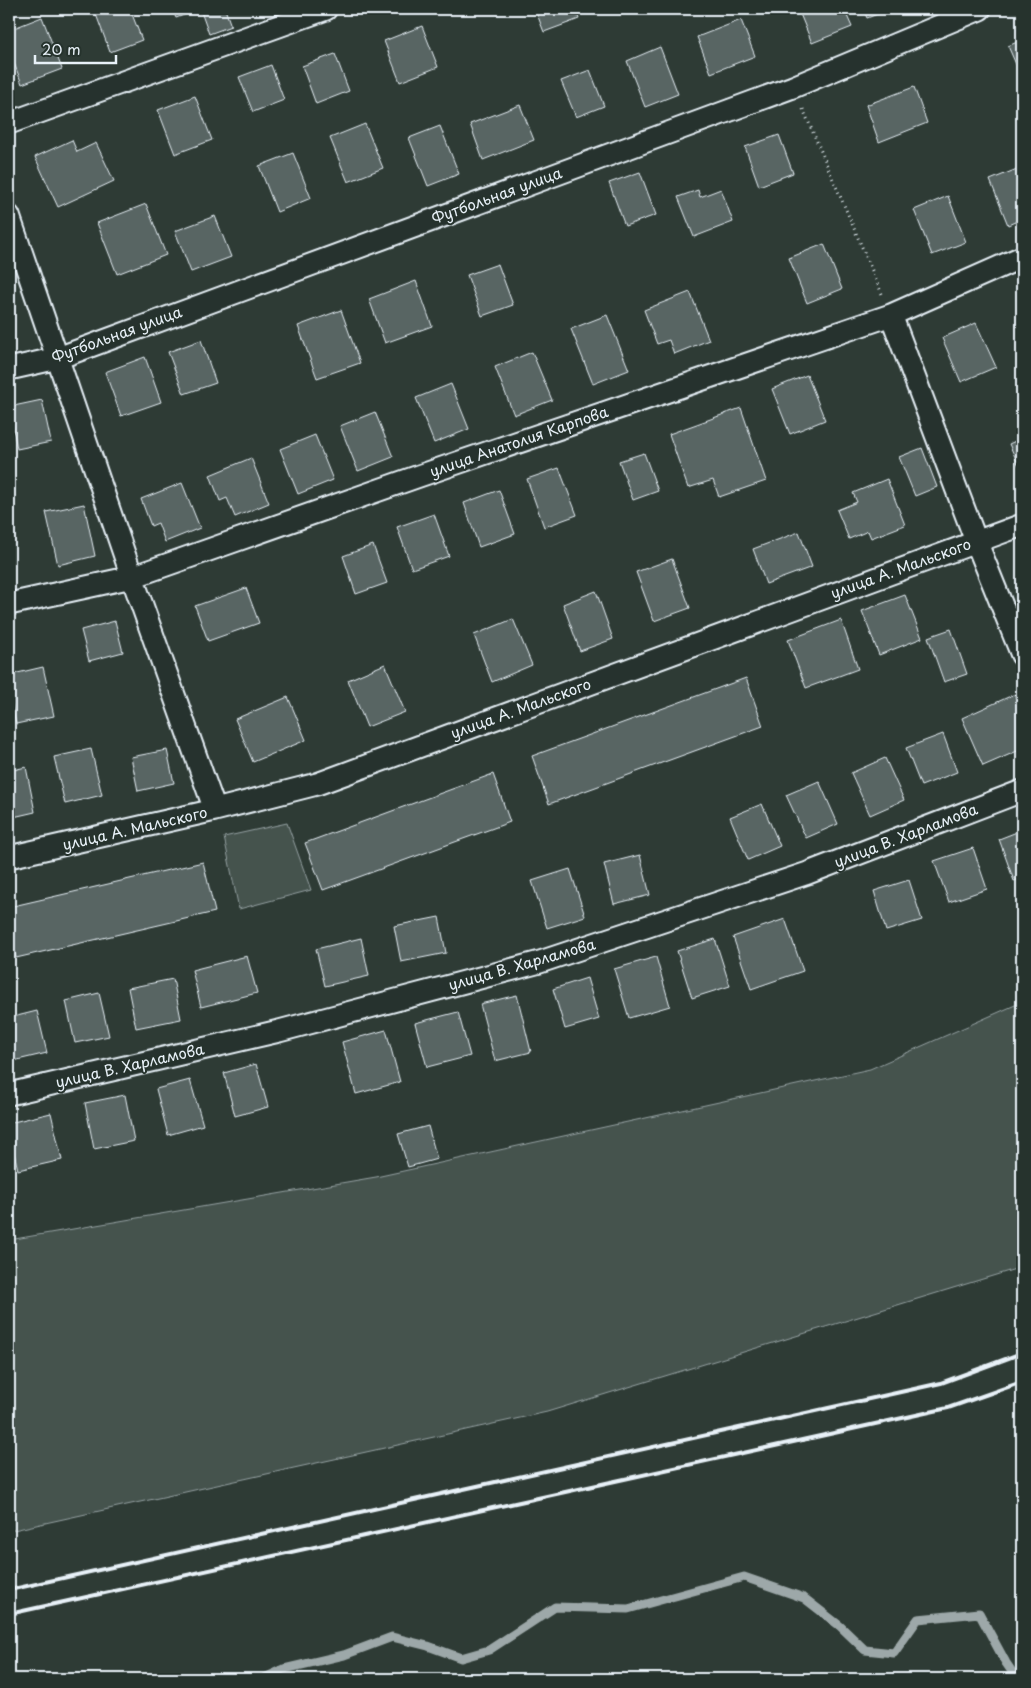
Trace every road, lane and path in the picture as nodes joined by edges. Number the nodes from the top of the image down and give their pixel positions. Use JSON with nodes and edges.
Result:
{"nodes":[{"id":1,"x":326,"y":9,"type":"edge"},
{"id":2,"x":980,"y":9,"type":"edge"},
{"id":3,"x":794,"y":87,"type":"junction"},
{"id":4,"x":9,"y":124,"type":"edge"},
{"id":5,"x":9,"y":216,"type":"edge"},
{"id":6,"x":1022,"y":258,"type":"edge"},
{"id":7,"x":891,"y":315,"type":"junction"},
{"id":8,"x":58,"y":358,"type":"junction"},
{"id":9,"x":9,"y":369,"type":"edge"},
{"id":10,"x":1022,"y":525,"type":"edge"},
{"id":11,"x":976,"y":541,"type":"junction"},
{"id":12,"x":132,"y":577,"type":"junction"},
{"id":13,"x":9,"y":604,"type":"edge"},
{"id":14,"x":1022,"y":654,"type":"edge"},
{"id":15,"x":1022,"y":791,"type":"edge"},
{"id":16,"x":215,"y":810,"type":"junction"},
{"id":17,"x":9,"y":857,"type":"edge"},
{"id":18,"x":9,"y":1094,"type":"edge"}],
"edges":[{"from":1,"to":4,"type":"street"},
{"from":2,"to":3,"type":"street","name":"Футбольная улица"},
{"from":3,"to":7,"type":"path"},
{"from":3,"to":8,"type":"street","name":"Футбольная улица"},
{"from":5,"to":8,"type":"street"},
{"from":6,"to":7,"type":"street","name":"улица Анатолия Карпова"},
{"from":7,"to":11,"type":"street"},
{"from":7,"to":12,"type":"street","name":"улица Анатолия Карпова"},
{"from":8,"to":9,"type":"street","name":"Футбольная улица"},
{"from":8,"to":12,"type":"street"},
{"from":10,"to":11,"type":"street","name":"улица А. Мальского"},
{"from":11,"to":14,"type":"street"},
{"from":11,"to":16,"type":"street","name":"улица А. Мальского"},
{"from":12,"to":13,"type":"street","name":"улица Анатолия Карпова"},
{"from":12,"to":16,"type":"street"},
{"from":15,"to":18,"type":"street","name":"улица В. Харламова"},
{"from":16,"to":17,"type":"street","name":"улица А. Мальского"}]}
